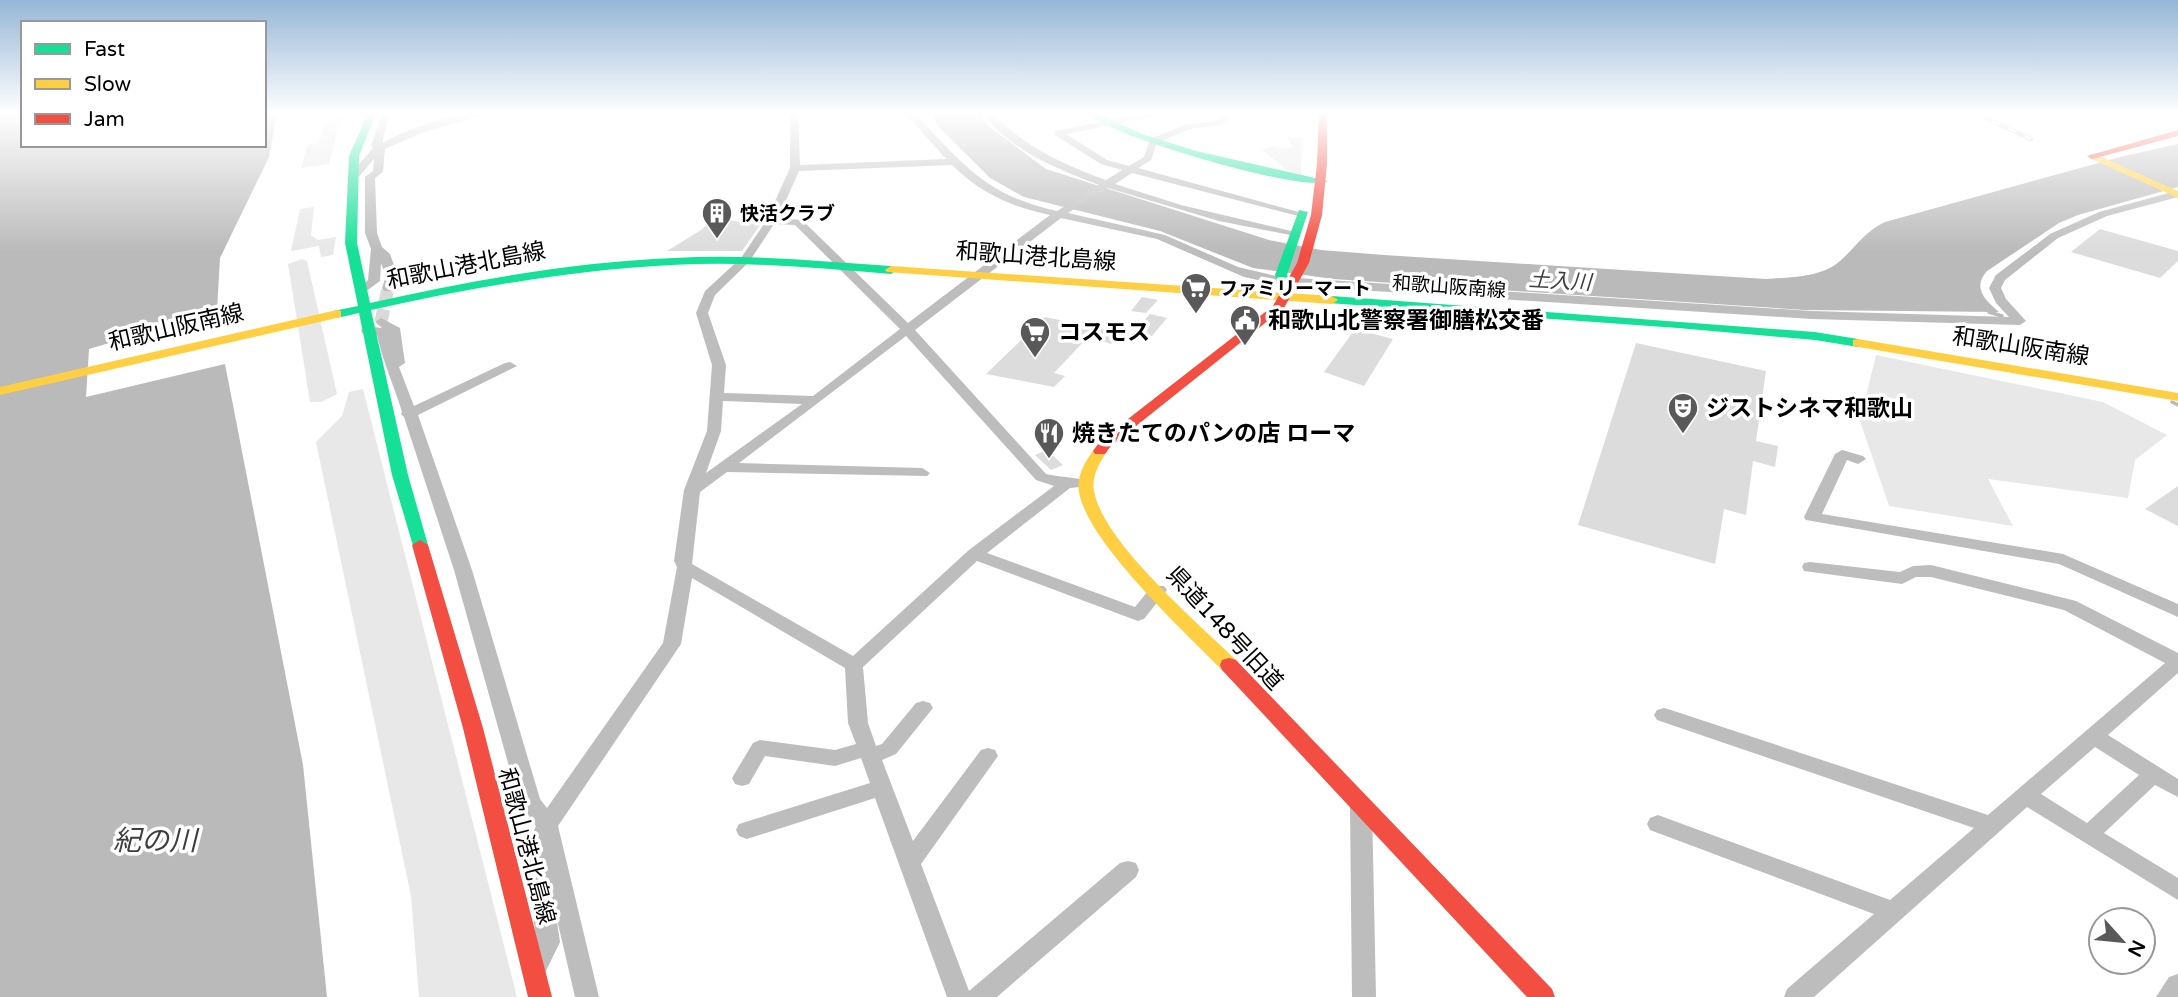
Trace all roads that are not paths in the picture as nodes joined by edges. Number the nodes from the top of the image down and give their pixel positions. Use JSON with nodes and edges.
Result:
{"nodes":[{"id":1,"x":354,"y":160,"type":"edge"},
{"id":2,"x":371,"y":160,"type":"edge"},
{"id":3,"x":379,"y":160,"type":"edge"},
{"id":4,"x":795,"y":160,"type":"edge"},
{"id":5,"x":952,"y":160,"type":"edge"},
{"id":6,"x":1050,"y":160,"type":"edge"},
{"id":7,"x":1102,"y":160,"type":"edge"},
{"id":8,"x":1145,"y":160,"type":"edge"},
{"id":9,"x":1229,"y":160,"type":"edge"},
{"id":10,"x":1315,"y":160,"type":"edge"},
{"id":11,"x":1319,"y":160,"type":"edge"},
{"id":12,"x":2101,"y":160,"type":"edge"},
{"id":13,"x":954,"y":162,"type":"junction"},
{"id":14,"x":795,"y":168,"type":"junction"},
{"id":15,"x":1129,"y":168,"type":"junction"},
{"id":16,"x":1157,"y":176,"type":"junction"},
{"id":17,"x":352,"y":178,"type":"junction"},
{"id":18,"x":1317,"y":181,"type":"junction"},
{"id":19,"x":1104,"y":185,"type":"junction"},
{"id":20,"x":1195,"y":187,"type":"junction"},
{"id":21,"x":2176,"y":194,"type":"edge"},
{"id":22,"x":1142,"y":196,"type":"junction"},
{"id":23,"x":1235,"y":198,"type":"junction"},
{"id":24,"x":1180,"y":207,"type":"junction"},
{"id":25,"x":1061,"y":212,"type":"junction"},
{"id":26,"x":1302,"y":216,"type":"junction"},
{"id":27,"x":1220,"y":218,"type":"junction"},
{"id":28,"x":771,"y":221,"type":"junction"},
{"id":29,"x":1299,"y":240,"type":"junction"},
{"id":30,"x":377,"y":249,"type":"junction"},
{"id":31,"x":745,"y":260,"type":"junction"},
{"id":32,"x":842,"y":264,"type":"junction"},
{"id":33,"x":980,"y":274,"type":"junction"},
{"id":34,"x":1289,"y":283,"type":"junction"},
{"id":35,"x":388,"y":288,"type":"tunnel mouth"},
{"id":36,"x":361,"y":291,"type":"junction"},
{"id":37,"x":363,"y":308,"type":"junction"},
{"id":38,"x":374,"y":326,"type":"junction"},
{"id":39,"x":908,"y":330,"type":"junction"},
{"id":40,"x":1815,"y":337,"type":"junction"},
{"id":41,"x":510,"y":366,"type":"dead end"},
{"id":42,"x":2178,"y":390,"type":"edge"},
{"id":43,"x":0,"y":391,"type":"edge"},
{"id":44,"x":717,"y":397,"type":"junction"},
{"id":45,"x":2178,"y":397,"type":"edge"},
{"id":46,"x":816,"y":400,"type":"junction"},
{"id":47,"x":408,"y":414,"type":"junction"},
{"id":48,"x":1858,"y":459,"type":"dead end"},
{"id":49,"x":724,"y":467,"type":"junction"},
{"id":50,"x":922,"y":473,"type":"dead end"},
{"id":51,"x":1075,"y":483,"type":"junction"},
{"id":52,"x":692,"y":490,"type":"junction"},
{"id":53,"x":975,"y":554,"type":"junction"},
{"id":54,"x":685,"y":567,"type":"junction"},
{"id":55,"x":1810,"y":567,"type":"dead end"},
{"id":56,"x":1158,"y":590,"type":"junction"},
{"id":57,"x":2178,"y":611,"type":"edge"},
{"id":58,"x":2178,"y":662,"type":"edge"},
{"id":59,"x":854,"y":665,"type":"junction"},
{"id":60,"x":923,"y":708,"type":"dead end"},
{"id":61,"x":1664,"y":715,"type":"dead end"},
{"id":62,"x":2093,"y":736,"type":"junction"},
{"id":63,"x":869,"y":752,"type":"junction"},
{"id":64,"x":988,"y":756,"type":"dead end"},
{"id":65,"x":2154,"y":774,"type":"junction"},
{"id":66,"x":743,"y":778,"type":"dead end"},
{"id":67,"x":882,"y":787,"type":"junction"},
{"id":68,"x":2178,"y":789,"type":"edge"},
{"id":69,"x":2025,"y":795,"type":"junction"},
{"id":70,"x":1361,"y":806,"type":"junction"},
{"id":71,"x":1658,"y":824,"type":"dead end"},
{"id":72,"x":547,"y":825,"type":"junction"},
{"id":73,"x":1991,"y":825,"type":"junction"},
{"id":74,"x":747,"y":830,"type":"dead end"},
{"id":75,"x":2088,"y":835,"type":"junction"},
{"id":76,"x":910,"y":862,"type":"junction"},
{"id":77,"x":1128,"y":870,"type":"dead end"},
{"id":78,"x":2178,"y":890,"type":"edge"},
{"id":79,"x":1893,"y":911,"type":"junction"},
{"id":80,"x":535,"y":969,"type":"junction"},
{"id":81,"x":2178,"y":985,"type":"edge"},
{"id":82,"x":540,"y":997,"type":"edge"},
{"id":83,"x":587,"y":997,"type":"edge"},
{"id":84,"x":959,"y":997,"type":"edge"},
{"id":85,"x":979,"y":997,"type":"edge"},
{"id":86,"x":1364,"y":997,"type":"edge"},
{"id":87,"x":1543,"y":997,"type":"edge"},
{"id":88,"x":1796,"y":997,"type":"edge"},
{"id":89,"x":2168,"y":997,"type":"edge"}],
"edges":[{"from":1,"to":17,"type":"main road"},
{"from":2,"to":17,"type":"street"},
{"from":3,"to":30,"type":"street"},
{"from":4,"to":14,"type":"street"},
{"from":5,"to":13,"type":"street"},
{"from":6,"to":19,"type":"street"},
{"from":7,"to":15,"type":"street"},
{"from":8,"to":15,"type":"street"},
{"from":9,"to":18,"type":"main road"},
{"from":10,"to":18,"type":"main road"},
{"from":11,"to":18,"type":"main road"},
{"from":12,"to":21,"type":"main road"},
{"from":13,"to":14,"type":"street"},
{"from":13,"to":25,"type":"street"},
{"from":14,"to":28,"type":"street"},
{"from":15,"to":16,"type":"street"},
{"from":15,"to":19,"type":"street"},
{"from":16,"to":20,"type":"street"},
{"from":16,"to":22,"type":"street"},
{"from":17,"to":36,"type":"main road"},
{"from":18,"to":26,"type":"main road"},
{"from":18,"to":29,"type":"main road"},
{"from":19,"to":22,"type":"street"},
{"from":19,"to":25,"type":"street"},
{"from":20,"to":23,"type":"street"},
{"from":20,"to":24,"type":"street"},
{"from":21,"to":34,"type":"street"},
{"from":22,"to":24,"type":"street"},
{"from":23,"to":26,"type":"street"},
{"from":23,"to":27,"type":"street"},
{"from":24,"to":27,"type":"street"},
{"from":25,"to":33,"type":"street"},
{"from":25,"to":34,"type":"street"},
{"from":26,"to":29,"type":"main road"},
{"from":27,"to":29,"type":"street"},
{"from":28,"to":31,"type":"street"},
{"from":28,"to":32,"type":"street"},
{"from":29,"to":34,"type":"main road"},
{"from":30,"to":35,"type":"street"},
{"from":30,"to":36,"type":"street"},
{"from":31,"to":32,"type":"main road","name":"和歌山港北島線"},
{"from":31,"to":37,"type":"main road","name":"和歌山港北島線"},
{"from":31,"to":44,"type":"street"},
{"from":32,"to":33,"type":"main road","name":"和歌山港北島線"},
{"from":32,"to":39,"type":"street"},
{"from":33,"to":34,"type":"main road","name":"和歌山港北島線"},
{"from":33,"to":39,"type":"street"},
{"from":34,"to":40,"type":"main road","name":"和歌山阪南線"},
{"from":34,"to":51,"type":"main road"},
{"from":36,"to":37,"type":"main road"},
{"from":37,"to":38,"type":"main road","name":"和歌山港北島線"},
{"from":37,"to":43,"type":"main road","name":"和歌山阪南線"},
{"from":38,"to":47,"type":"street"},
{"from":38,"to":80,"type":"main road","name":"和歌山港北島線"},
{"from":39,"to":46,"type":"street"},
{"from":39,"to":51,"type":"street"},
{"from":40,"to":42,"type":"main road","name":"和歌山阪南線"},
{"from":40,"to":45,"type":"main road","name":"和歌山阪南線"},
{"from":41,"to":47,"type":"street"},
{"from":44,"to":46,"type":"street"},
{"from":44,"to":52,"type":"street"},
{"from":46,"to":49,"type":"street"},
{"from":47,"to":72,"type":"street"},
{"from":48,"to":57,"type":"street"},
{"from":49,"to":50,"type":"street"},
{"from":49,"to":52,"type":"street"},
{"from":51,"to":53,"type":"street"},
{"from":51,"to":56,"type":"main road","name":"県道148号旧道"},
{"from":52,"to":54,"type":"street"},
{"from":53,"to":56,"type":"street"},
{"from":53,"to":59,"type":"street"},
{"from":54,"to":59,"type":"street"},
{"from":54,"to":72,"type":"street"},
{"from":55,"to":58,"type":"street"},
{"from":56,"to":70,"type":"main road","name":"県道148号旧道"},
{"from":58,"to":62,"type":"street"},
{"from":59,"to":63,"type":"street"},
{"from":60,"to":63,"type":"street"},
{"from":61,"to":73,"type":"street"},
{"from":62,"to":65,"type":"street"},
{"from":62,"to":69,"type":"street"},
{"from":63,"to":66,"type":"street"},
{"from":63,"to":67,"type":"street"},
{"from":64,"to":76,"type":"street"},
{"from":65,"to":68,"type":"street"},
{"from":65,"to":75,"type":"street"},
{"from":67,"to":74,"type":"street"},
{"from":67,"to":76,"type":"street"},
{"from":69,"to":73,"type":"street"},
{"from":69,"to":75,"type":"street"},
{"from":70,"to":86,"type":"street"},
{"from":70,"to":87,"type":"main road","name":"県道148号旧道"},
{"from":71,"to":79,"type":"street"},
{"from":72,"to":80,"type":"street"},
{"from":72,"to":83,"type":"street"},
{"from":73,"to":79,"type":"street"},
{"from":75,"to":78,"type":"street"},
{"from":76,"to":84,"type":"street"},
{"from":77,"to":85,"type":"street"},
{"from":79,"to":88,"type":"street"},
{"from":80,"to":82,"type":"main road","name":"和歌山港北島線"},
{"from":81,"to":89,"type":"street"}]}
